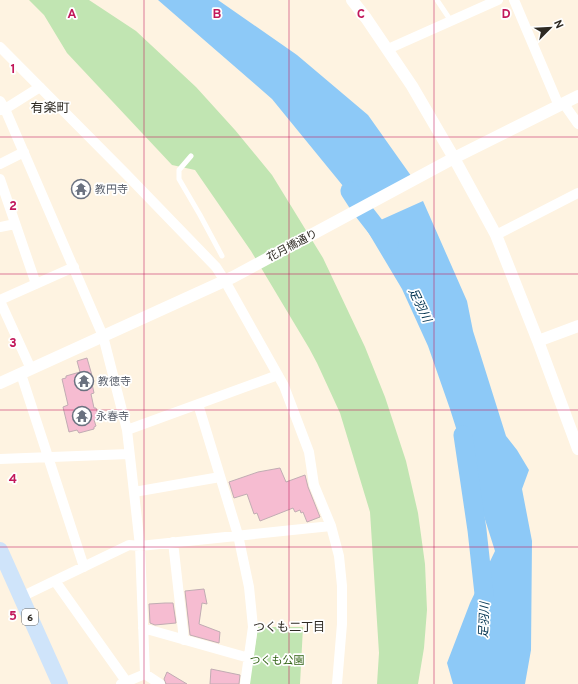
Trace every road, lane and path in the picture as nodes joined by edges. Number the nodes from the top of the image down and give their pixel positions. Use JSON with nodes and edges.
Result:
{"nodes":[{"id":1,"x":352,"y":0,"type":"edge"},
{"id":2,"x":437,"y":0,"type":"edge"},
{"id":3,"x":498,"y":0,"type":"edge"},
{"id":4,"x":514,"y":0,"type":"edge"},
{"id":5,"x":451,"y":21,"type":"junction"},
{"id":6,"x":0,"y":47,"type":"edge"},
{"id":7,"x":388,"y":48,"type":"junction"},
{"id":8,"x":40,"y":87,"type":"junction"},
{"id":9,"x":578,"y":96,"type":"edge"},
{"id":10,"x":561,"y":105,"type":"junction"},
{"id":11,"x":2,"y":106,"type":"edge"},
{"id":12,"x":578,"y":124,"type":"edge"},
{"id":13,"x":24,"y":152,"type":"junction"},
{"id":14,"x":191,"y":156,"type":"dead end"},
{"id":15,"x":450,"y":161,"type":"junction"},
{"id":16,"x":0,"y":164,"type":"edge"},
{"id":17,"x":0,"y":179,"type":"edge"},
{"id":18,"x":578,"y":193,"type":"edge"},
{"id":19,"x":15,"y":224,"type":"junction"},
{"id":20,"x":0,"y":227,"type":"edge"},
{"id":21,"x":496,"y":235,"type":"junction"},
{"id":22,"x":222,"y":256,"type":"dead end"},
{"id":23,"x":74,"y":268,"type":"junction"},
{"id":24,"x":229,"y":279,"type":"junction"},
{"id":25,"x":36,"y":284,"type":"junction"},
{"id":26,"x":0,"y":301,"type":"edge"},
{"id":27,"x":578,"y":326,"type":"edge"},
{"id":28,"x":103,"y":336,"type":"junction"},
{"id":29,"x":538,"y":342,"type":"junction"},
{"id":30,"x":26,"y":372,"type":"junction"},
{"id":31,"x":278,"y":375,"type":"junction"},
{"id":32,"x":0,"y":383,"type":"edge"},
{"id":33,"x":198,"y":404,"type":"junction"},
{"id":34,"x":574,"y":426,"type":"edge"},
{"id":35,"x":127,"y":430,"type":"junction"},
{"id":36,"x":578,"y":449,"type":"edge"},
{"id":37,"x":129,"y":454,"type":"junction"},
{"id":38,"x":48,"y":457,"type":"junction"},
{"id":39,"x":0,"y":459,"type":"edge"},
{"id":40,"x":220,"y":477,"type":"junction"},
{"id":41,"x":134,"y":492,"type":"junction"},
{"id":42,"x":331,"y":526,"type":"junction"},
{"id":43,"x":238,"y":535,"type":"junction"},
{"id":44,"x":173,"y":542,"type":"junction"},
{"id":45,"x":140,"y":546,"type":"junction"},
{"id":46,"x":0,"y":550,"type":"edge"},
{"id":47,"x":84,"y":567,"type":"junction"},
{"id":48,"x":55,"y":581,"type":"junction"},
{"id":49,"x":21,"y":597,"type":"junction"},
{"id":50,"x":143,"y":628,"type":"junction"},
{"id":51,"x":184,"y":640,"type":"junction"},
{"id":52,"x":249,"y":658,"type":"junction"},
{"id":53,"x":146,"y":674,"type":"junction"},
{"id":54,"x":124,"y":683,"type":"edge"},
{"id":55,"x":60,"y":684,"type":"edge"},
{"id":56,"x":159,"y":684,"type":"edge"},
{"id":57,"x":245,"y":684,"type":"edge"},
{"id":58,"x":338,"y":684,"type":"edge"}],
"edges":[{"from":1,"to":7,"type":"street"},
{"from":2,"to":5,"type":"lane"},
{"from":3,"to":5,"type":"street"},
{"from":4,"to":10,"type":"street"},
{"from":5,"to":7,"type":"street"},
{"from":6,"to":8,"type":"street"},
{"from":7,"to":15,"type":"street"},
{"from":8,"to":11,"type":"street"},
{"from":8,"to":24,"type":"street"},
{"from":9,"to":10,"type":"street","name":"花月橋通り"},
{"from":10,"to":12,"type":"street"},
{"from":10,"to":15,"type":"street","name":"花月橋通り"},
{"from":11,"to":13,"type":"street"},
{"from":13,"to":16,"type":"street"},
{"from":13,"to":23,"type":"street"},
{"from":14,"to":22,"type":"lane"},
{"from":15,"to":21,"type":"street"},
{"from":15,"to":24,"type":"street","name":"花月橋通り"},
{"from":17,"to":19,"type":"street"},
{"from":18,"to":21,"type":"street"},
{"from":19,"to":20,"type":"street"},
{"from":19,"to":25,"type":"street"},
{"from":21,"to":29,"type":"street"},
{"from":23,"to":25,"type":"street"},
{"from":23,"to":28,"type":"street"},
{"from":24,"to":28,"type":"street","name":"花月橋通り"},
{"from":24,"to":31,"type":"street"},
{"from":25,"to":26,"type":"street"},
{"from":26,"to":30,"type":"street"},
{"from":27,"to":29,"type":"street"},
{"from":28,"to":30,"type":"street","name":"花月橋通り"},
{"from":28,"to":35,"type":"street"},
{"from":29,"to":34,"type":"street"},
{"from":30,"to":32,"type":"street","name":"花月橋通り"},
{"from":30,"to":38,"type":"street"},
{"from":31,"to":33,"type":"street"},
{"from":31,"to":42,"type":"street"},
{"from":33,"to":35,"type":"street"},
{"from":33,"to":40,"type":"street"},
{"from":34,"to":36,"type":"street"},
{"from":35,"to":37,"type":"street"},
{"from":37,"to":38,"type":"street"},
{"from":37,"to":41,"type":"street"},
{"from":38,"to":39,"type":"street"},
{"from":38,"to":47,"type":"street"},
{"from":40,"to":41,"type":"street"},
{"from":40,"to":43,"type":"street"},
{"from":41,"to":45,"type":"street"},
{"from":42,"to":43,"type":"street"},
{"from":42,"to":58,"type":"street"},
{"from":43,"to":44,"type":"street"},
{"from":43,"to":52,"type":"street"},
{"from":44,"to":45,"type":"street"},
{"from":44,"to":51,"type":"street"},
{"from":45,"to":47,"type":"street"},
{"from":45,"to":50,"type":"street"},
{"from":46,"to":49,"type":"main road","number":"6"},
{"from":47,"to":48,"type":"street"},
{"from":48,"to":49,"type":"street"},
{"from":48,"to":54,"type":"street"},
{"from":49,"to":55,"type":"main road","number":"6"},
{"from":50,"to":51,"type":"street"},
{"from":50,"to":53,"type":"street"},
{"from":51,"to":52,"type":"street"},
{"from":52,"to":57,"type":"street"},
{"from":53,"to":54,"type":"street"},
{"from":53,"to":56,"type":"street"}]}
